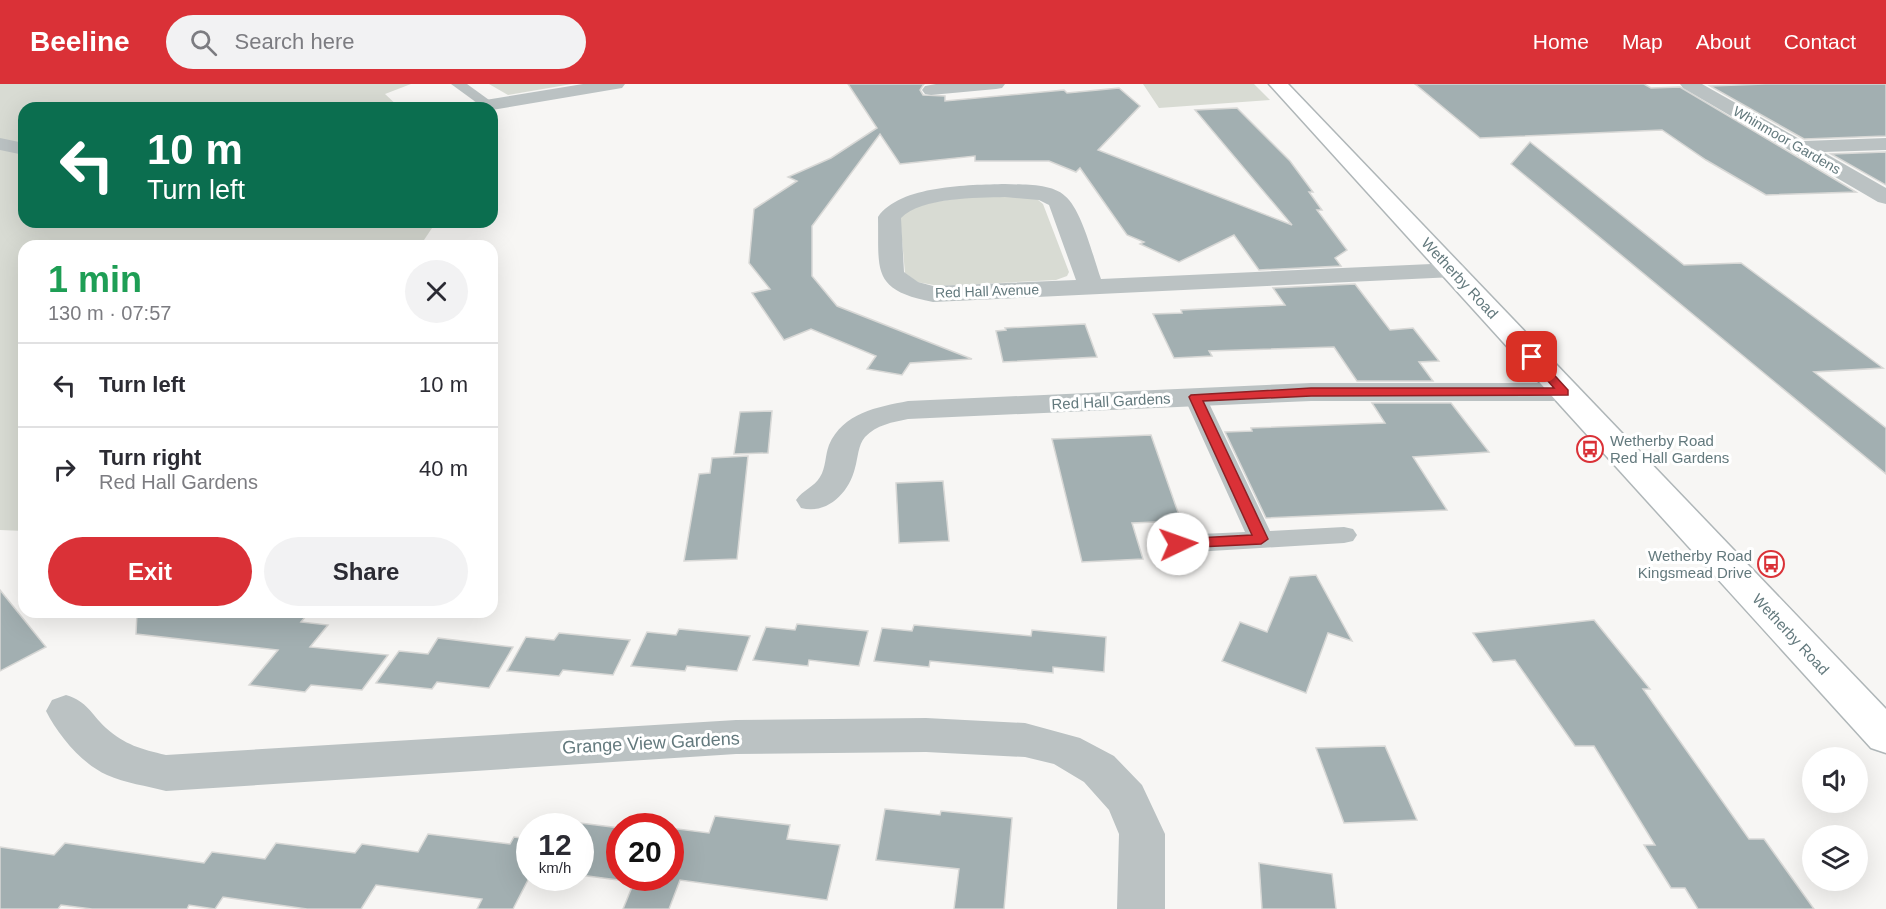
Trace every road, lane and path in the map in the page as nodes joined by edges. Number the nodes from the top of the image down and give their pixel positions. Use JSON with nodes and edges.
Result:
{"nodes":[{"id":1,"x":458,"y":84,"type":"edge"},
{"id":2,"x":616,"y":84,"type":"edge"},
{"id":3,"x":996,"y":84,"type":"edge"},
{"id":4,"x":1278,"y":84,"type":"edge"},
{"id":5,"x":1689,"y":84,"type":"edge"},
{"id":6,"x":962,"y":85,"type":"edge"},
{"id":7,"x":931,"y":90,"type":"dead end"},
{"id":8,"x":476,"y":102,"type":"edge"},
{"id":9,"x":498,"y":104,"type":"edge"},
{"id":10,"x":0,"y":144,"type":"edge"},
{"id":11,"x":1886,"y":144,"type":"edge"},
{"id":12,"x":1799,"y":147,"type":"junction"},
{"id":13,"x":18,"y":148,"type":"edge"},
{"id":14,"x":1886,"y":197,"type":"edge"},
{"id":15,"x":1454,"y":270,"type":"junction"},
{"id":16,"x":1091,"y":286,"type":"junction"},
{"id":17,"x":1564,"y":392,"type":"junction"},
{"id":18,"x":1195,"y":397,"type":"junction"},
{"id":19,"x":813,"y":500,"type":"dead end"},
{"id":20,"x":1344,"y":535,"type":"dead end"},
{"id":21,"x":1261,"y":539,"type":"junction"},
{"id":22,"x":1178,"y":544,"type":"dead end"},
{"id":23,"x":66,"y":711,"type":"dead end"},
{"id":24,"x":1886,"y":736,"type":"edge"},
{"id":25,"x":1141,"y":909,"type":"edge"}],
"edges":[{"from":1,"to":8,"type":"lane"},
{"from":2,"to":9,"type":"street"},
{"from":3,"to":6,"type":"street"},
{"from":4,"to":15,"type":"main road","name":"Wetherby Road"},
{"from":5,"to":12,"type":"street","name":"Whinmoor Gardens"},
{"from":6,"to":7,"type":"street"},
{"from":10,"to":13,"type":"street"},
{"from":11,"to":12,"type":"street"},
{"from":12,"to":14,"type":"street","name":"Whinmoor Gardens"},
{"from":15,"to":16,"type":"street","name":"Red Hall Avenue"},
{"from":15,"to":17,"type":"main road","name":"Wetherby Road"},
{"from":16,"to":16,"type":"street","name":"Red Hall Avenue"},
{"from":17,"to":18,"type":"street","name":"Red Hall Gardens"},
{"from":17,"to":24,"type":"main road","name":"Wetherby Road"},
{"from":18,"to":19,"type":"street","name":"Red Hall Gardens"},
{"from":18,"to":21,"type":"lane"},
{"from":20,"to":21,"type":"lane"},
{"from":21,"to":22,"type":"lane"},
{"from":23,"to":25,"type":"street","name":"Grange View Gardens"}]}
